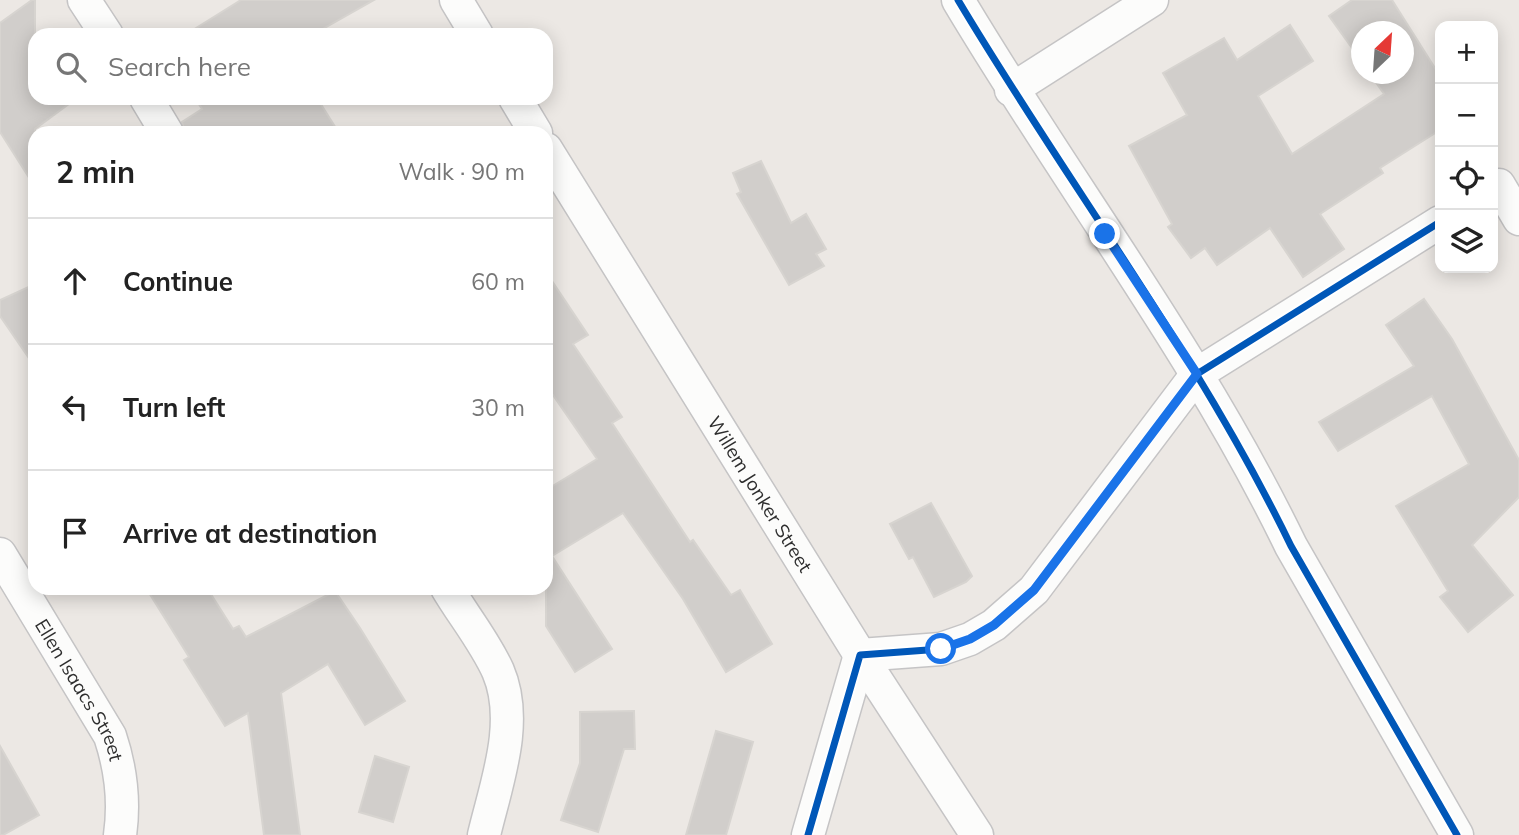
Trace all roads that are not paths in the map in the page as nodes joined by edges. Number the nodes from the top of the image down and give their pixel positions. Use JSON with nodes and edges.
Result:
{"nodes":[{"id":1,"x":84,"y":0,"type":"edge"},
{"id":2,"x":456,"y":0,"type":"edge"},
{"id":3,"x":958,"y":0,"type":"edge"},
{"id":4,"x":1152,"y":0,"type":"edge"},
{"id":5,"x":102,"y":28,"type":"edge"},
{"id":6,"x":473,"y":28,"type":"edge"},
{"id":7,"x":1011,"y":90,"type":"junction"},
{"id":8,"x":150,"y":105,"type":"edge"},
{"id":9,"x":519,"y":105,"type":"edge"},
{"id":10,"x":163,"y":126,"type":"edge"},
{"id":11,"x":531,"y":126,"type":"edge"},
{"id":12,"x":553,"y":162,"type":"edge"},
{"id":13,"x":1504,"y":182,"type":"edge"},
{"id":14,"x":1519,"y":219,"type":"edge"},
{"id":15,"x":1435,"y":225,"type":"edge"},
{"id":16,"x":1197,"y":374,"type":"junction"},
{"id":17,"x":0,"y":554,"type":"edge"},
{"id":18,"x":451,"y":595,"type":"edge"},
{"id":19,"x":860,"y":655,"type":"junction"},
{"id":20,"x":120,"y":835,"type":"edge"},
{"id":21,"x":484,"y":835,"type":"edge"},
{"id":22,"x":808,"y":835,"type":"edge"},
{"id":23,"x":977,"y":835,"type":"edge"},
{"id":24,"x":1457,"y":835,"type":"edge"}],
"edges":[{"from":1,"to":5,"type":"street"},
{"from":2,"to":6,"type":"street"},
{"from":3,"to":7,"type":"street"},
{"from":4,"to":7,"type":"street"},
{"from":7,"to":16,"type":"street"},
{"from":8,"to":10,"type":"street"},
{"from":9,"to":11,"type":"street","name":"Willem Jonker Street"},
{"from":12,"to":19,"type":"street","name":"Willem Jonker Street"},
{"from":13,"to":14,"type":"street"},
{"from":15,"to":16,"type":"street"},
{"from":16,"to":19,"type":"street"},
{"from":16,"to":24,"type":"street"},
{"from":17,"to":20,"type":"street","name":"Ellen Isaacs Street"},
{"from":18,"to":21,"type":"street"},
{"from":19,"to":22,"type":"street"},
{"from":19,"to":23,"type":"street","name":"Willem Jonker Street"}]}
